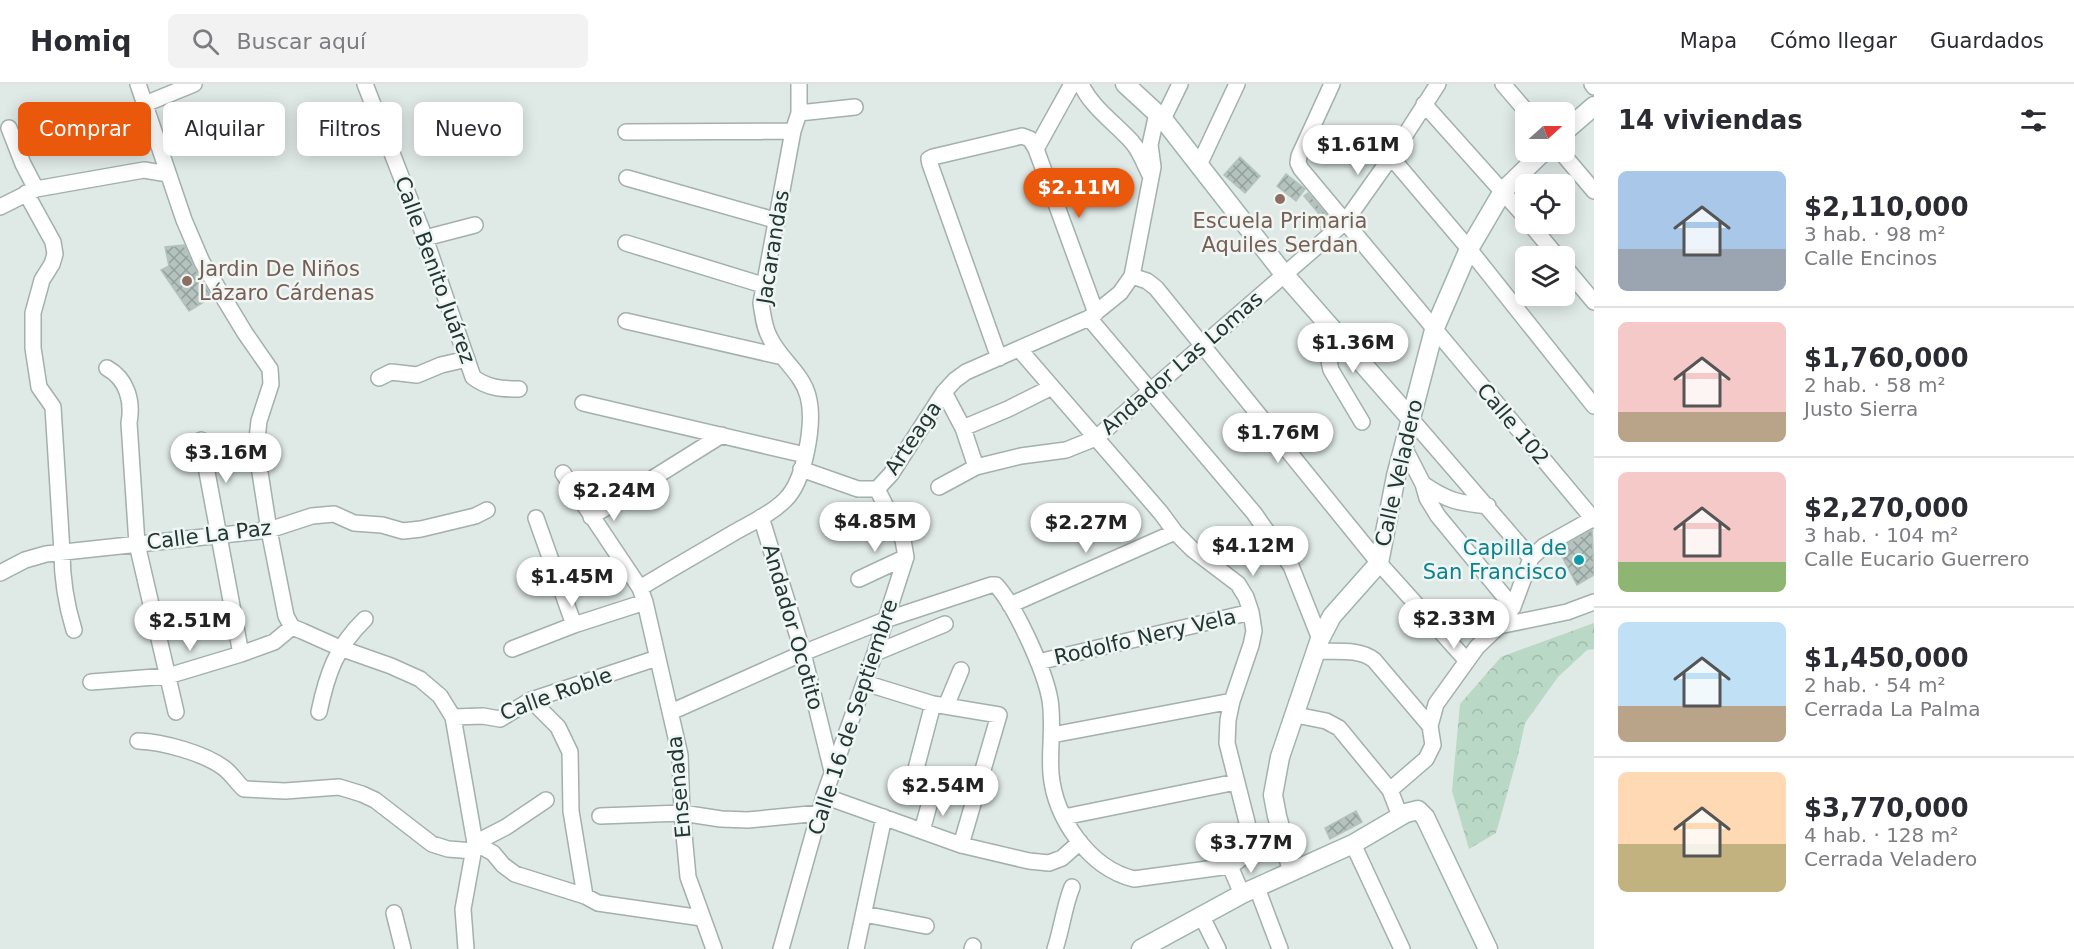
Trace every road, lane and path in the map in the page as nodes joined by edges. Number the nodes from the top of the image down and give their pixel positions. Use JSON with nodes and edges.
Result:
{"nodes":[{"id":1,"x":138,"y":84,"type":"edge"},
{"id":2,"x":194,"y":84,"type":"edge"},
{"id":3,"x":365,"y":84,"type":"edge"},
{"id":4,"x":799,"y":84,"type":"edge"},
{"id":5,"x":1072,"y":84,"type":"edge"},
{"id":6,"x":1081,"y":84,"type":"edge"},
{"id":7,"x":1125,"y":84,"type":"edge"},
{"id":8,"x":1180,"y":84,"type":"edge"},
{"id":9,"x":1238,"y":84,"type":"edge"},
{"id":10,"x":1332,"y":84,"type":"edge"},
{"id":11,"x":1437,"y":84,"type":"edge"},
{"id":12,"x":1503,"y":84,"type":"edge"},
{"id":13,"x":143,"y":102,"type":"edge"},
{"id":14,"x":149,"y":102,"type":"edge"},
{"id":15,"x":1518,"y":102,"type":"edge"},
{"id":16,"x":1425,"y":105,"type":"junction"},
{"id":17,"x":1594,"y":106,"type":"edge"},
{"id":18,"x":855,"y":107,"type":"dead end"},
{"id":19,"x":799,"y":113,"type":"junction"},
{"id":20,"x":1160,"y":116,"type":"junction"},
{"id":21,"x":1575,"y":122,"type":"edge"},
{"id":22,"x":151,"y":124,"type":"edge"},
{"id":23,"x":9,"y":128,"type":"dead end"},
{"id":24,"x":793,"y":131,"type":"junction"},
{"id":25,"x":626,"y":132,"type":"dead end"},
{"id":26,"x":1033,"y":144,"type":"junction"},
{"id":27,"x":1391,"y":157,"type":"junction"},
{"id":28,"x":1533,"y":162,"type":"edge"},
{"id":29,"x":1569,"y":162,"type":"edge"},
{"id":30,"x":1199,"y":165,"type":"junction"},
{"id":31,"x":168,"y":174,"type":"junction"},
{"id":32,"x":627,"y":178,"type":"dead end"},
{"id":33,"x":1151,"y":178,"type":"junction"},
{"id":34,"x":31,"y":191,"type":"junction"},
{"id":35,"x":1503,"y":191,"type":"junction"},
{"id":36,"x":1594,"y":191,"type":"edge"},
{"id":37,"x":1515,"y":205,"type":"edge"},
{"id":38,"x":0,"y":207,"type":"edge"},
{"id":39,"x":777,"y":221,"type":"junction"},
{"id":40,"x":1345,"y":222,"type":"junction"},
{"id":41,"x":475,"y":225,"type":"dead end"},
{"id":42,"x":1538,"y":234,"type":"edge"},
{"id":43,"x":425,"y":238,"type":"junction"},
{"id":44,"x":626,"y":243,"type":"dead end"},
{"id":45,"x":1549,"y":246,"type":"edge"},
{"id":46,"x":1469,"y":249,"type":"junction"},
{"id":47,"x":1284,"y":274,"type":"junction"},
{"id":48,"x":1132,"y":276,"type":"junction"},
{"id":49,"x":1575,"y":279,"type":"edge"},
{"id":50,"x":763,"y":285,"type":"junction"},
{"id":51,"x":1594,"y":302,"type":"edge"},
{"id":52,"x":1092,"y":316,"type":"junction"},
{"id":53,"x":626,"y":321,"type":"dead end"},
{"id":54,"x":1333,"y":328,"type":"junction"},
{"id":55,"x":1434,"y":330,"type":"junction"},
{"id":56,"x":1203,"y":345,"type":"junction"},
{"id":57,"x":1019,"y":349,"type":"junction"},
{"id":58,"x":783,"y":357,"type":"junction"},
{"id":59,"x":999,"y":358,"type":"junction"},
{"id":60,"x":467,"y":359,"type":"junction"},
{"id":61,"x":107,"y":368,"type":"dead end"},
{"id":62,"x":379,"y":378,"type":"dead end"},
{"id":63,"x":1052,"y":387,"type":"junction"},
{"id":64,"x":519,"y":389,"type":"dead end"},
{"id":65,"x":944,"y":392,"type":"junction"},
{"id":66,"x":1152,"y":392,"type":"junction"},
{"id":67,"x":583,"y":403,"type":"dead end"},
{"id":68,"x":1594,"y":406,"type":"edge"},
{"id":69,"x":1411,"y":419,"type":"junction"},
{"id":70,"x":1362,"y":422,"type":"dead end"},
{"id":71,"x":963,"y":428,"type":"junction"},
{"id":72,"x":722,"y":435,"type":"junction"},
{"id":73,"x":1096,"y":438,"type":"junction"},
{"id":74,"x":201,"y":440,"type":"dead end"},
{"id":75,"x":1404,"y":447,"type":"junction"},
{"id":76,"x":803,"y":462,"type":"junction"},
{"id":77,"x":976,"y":467,"type":"junction"},
{"id":78,"x":563,"y":473,"type":"dead end"},
{"id":79,"x":1423,"y":484,"type":"junction"},
{"id":80,"x":939,"y":487,"type":"dead end"},
{"id":81,"x":878,"y":489,"type":"junction"},
{"id":82,"x":1488,"y":506,"type":"junction"},
{"id":83,"x":487,"y":510,"type":"dead end"},
{"id":84,"x":591,"y":517,"type":"junction"},
{"id":85,"x":761,"y":517,"type":"junction"},
{"id":86,"x":536,"y":518,"type":"dead end"},
{"id":87,"x":1594,"y":519,"type":"edge"},
{"id":88,"x":269,"y":530,"type":"junction"},
{"id":89,"x":1175,"y":532,"type":"junction"},
{"id":90,"x":218,"y":534,"type":"junction"},
{"id":91,"x":137,"y":544,"type":"junction"},
{"id":92,"x":62,"y":552,"type":"junction"},
{"id":93,"x":906,"y":557,"type":"junction"},
{"id":94,"x":1532,"y":558,"type":"junction"},
{"id":95,"x":1379,"y":563,"type":"junction"},
{"id":96,"x":0,"y":573,"type":"edge"},
{"id":97,"x":859,"y":579,"type":"dead end"},
{"id":98,"x":642,"y":595,"type":"junction"},
{"id":99,"x":1594,"y":602,"type":"edge"},
{"id":100,"x":1011,"y":605,"type":"junction"},
{"id":101,"x":1513,"y":607,"type":"junction"},
{"id":102,"x":1251,"y":612,"type":"junction"},
{"id":103,"x":365,"y":619,"type":"dead end"},
{"id":104,"x":885,"y":620,"type":"junction"},
{"id":105,"x":945,"y":624,"type":"dead end"},
{"id":106,"x":574,"y":625,"type":"junction"},
{"id":107,"x":1499,"y":626,"type":"junction"},
{"id":108,"x":292,"y":627,"type":"junction"},
{"id":109,"x":74,"y":630,"type":"dead end"},
{"id":110,"x":1319,"y":645,"type":"junction"},
{"id":111,"x":340,"y":648,"type":"junction"},
{"id":112,"x":512,"y":649,"type":"dead end"},
{"id":113,"x":803,"y":653,"type":"junction"},
{"id":114,"x":875,"y":653,"type":"junction"},
{"id":115,"x":242,"y":654,"type":"junction"},
{"id":116,"x":657,"y":658,"type":"junction"},
{"id":117,"x":1467,"y":661,"type":"junction"},
{"id":118,"x":1038,"y":662,"type":"junction"},
{"id":119,"x":961,"y":670,"type":"dead end"},
{"id":120,"x":168,"y":676,"type":"junction"},
{"id":121,"x":91,"y":682,"type":"dead end"},
{"id":122,"x":865,"y":682,"type":"junction"},
{"id":123,"x":531,"y":700,"type":"junction"},
{"id":124,"x":1232,"y":701,"type":"junction"},
{"id":125,"x":939,"y":705,"type":"junction"},
{"id":126,"x":176,"y":712,"type":"dead end"},
{"id":127,"x":319,"y":712,"type":"dead end"},
{"id":128,"x":671,"y":712,"type":"junction"},
{"id":129,"x":1296,"y":715,"type":"junction"},
{"id":130,"x":453,"y":717,"type":"junction"},
{"id":131,"x":1430,"y":726,"type":"junction"},
{"id":132,"x":1052,"y":735,"type":"junction"},
{"id":133,"x":138,"y":741,"type":"dead end"},
{"id":134,"x":833,"y":772,"type":"junction"},
{"id":135,"x":1236,"y":782,"type":"junction"},
{"id":136,"x":1390,"y":790,"type":"junction"},
{"id":137,"x":824,"y":796,"type":"junction"},
{"id":138,"x":546,"y":800,"type":"dead end"},
{"id":139,"x":681,"y":813,"type":"junction"},
{"id":140,"x":820,"y":813,"type":"junction"},
{"id":141,"x":600,"y":816,"type":"dead end"},
{"id":142,"x":1400,"y":816,"type":"junction"},
{"id":143,"x":884,"y":817,"type":"junction"},
{"id":144,"x":1064,"y":817,"type":"junction"},
{"id":145,"x":922,"y":831,"type":"junction"},
{"id":146,"x":1080,"y":842,"type":"junction"},
{"id":147,"x":1353,"y":844,"type":"junction"},
{"id":148,"x":961,"y":845,"type":"junction"},
{"id":149,"x":475,"y":847,"type":"junction"},
{"id":150,"x":1230,"y":866,"type":"junction"},
{"id":151,"x":1287,"y":874,"type":"junction"},
{"id":152,"x":1072,"y":887,"type":"dead end"},
{"id":153,"x":1254,"y":889,"type":"junction"},
{"id":154,"x":585,"y":896,"type":"junction"},
{"id":155,"x":394,"y":913,"type":"dead end"},
{"id":156,"x":864,"y":914,"type":"junction"},
{"id":157,"x":1202,"y":917,"type":"junction"},
{"id":158,"x":702,"y":918,"type":"junction"},
{"id":159,"x":926,"y":926,"type":"dead end"},
{"id":160,"x":403,"y":949,"type":"edge"},
{"id":161,"x":466,"y":949,"type":"edge"},
{"id":162,"x":714,"y":949,"type":"edge"},
{"id":163,"x":781,"y":949,"type":"edge"},
{"id":164,"x":855,"y":949,"type":"edge"},
{"id":165,"x":1055,"y":949,"type":"edge"},
{"id":166,"x":1141,"y":949,"type":"edge"},
{"id":167,"x":1218,"y":949,"type":"edge"},
{"id":168,"x":1280,"y":949,"type":"edge"},
{"id":169,"x":1402,"y":949,"type":"edge"},
{"id":170,"x":1488,"y":949,"type":"edge"}],
"edges":[{"from":1,"to":13,"type":"street"},
{"from":2,"to":14,"type":"street"},
{"from":3,"to":43,"type":"street","name":"Calle Benito Juárez"},
{"from":4,"to":19,"type":"street","name":"Jacarandas"},
{"from":5,"to":26,"type":"street"},
{"from":6,"to":33,"type":"street"},
{"from":7,"to":20,"type":"main road"},
{"from":8,"to":20,"type":"street"},
{"from":9,"to":30,"type":"street"},
{"from":10,"to":40,"type":"street","name":"Calle 102"},
{"from":11,"to":16,"type":"street","name":"Andador Las Lomas"},
{"from":12,"to":15,"type":"street"},
{"from":16,"to":27,"type":"street","name":"Andador Las Lomas"},
{"from":16,"to":35,"type":"street"},
{"from":17,"to":21,"type":"main road"},
{"from":18,"to":19,"type":"street"},
{"from":19,"to":24,"type":"street","name":"Jacarandas"},
{"from":20,"to":30,"type":"main road"},
{"from":20,"to":33,"type":"street"},
{"from":22,"to":31,"type":"street"},
{"from":23,"to":34,"type":"street"},
{"from":24,"to":25,"type":"street"},
{"from":24,"to":39,"type":"street","name":"Jacarandas"},
{"from":26,"to":52,"type":"street"},
{"from":26,"to":59,"type":"street"},
{"from":27,"to":40,"type":"street","name":"Andador Las Lomas"},
{"from":27,"to":46,"type":"street"},
{"from":28,"to":35,"type":"main road","name":"Calle Veladero"},
{"from":29,"to":36,"type":"street"},
{"from":30,"to":47,"type":"main road"},
{"from":31,"to":34,"type":"street"},
{"from":31,"to":88,"type":"street"},
{"from":32,"to":39,"type":"street"},
{"from":33,"to":48,"type":"street"},
{"from":34,"to":38,"type":"street"},
{"from":34,"to":92,"type":"street"},
{"from":35,"to":37,"type":"street"},
{"from":35,"to":46,"type":"main road","name":"Calle Veladero"},
{"from":39,"to":50,"type":"street","name":"Jacarandas"},
{"from":40,"to":47,"type":"street","name":"Andador Las Lomas"},
{"from":40,"to":55,"type":"street","name":"Calle 102"},
{"from":41,"to":43,"type":"street"},
{"from":42,"to":45,"type":"street"},
{"from":43,"to":60,"type":"street","name":"Calle Benito Juárez"},
{"from":44,"to":50,"type":"street"},
{"from":46,"to":55,"type":"main road","name":"Calle Veladero"},
{"from":46,"to":68,"type":"street"},
{"from":47,"to":54,"type":"main road"},
{"from":47,"to":56,"type":"street","name":"Andador Las Lomas"},
{"from":48,"to":52,"type":"street","name":"Arteaga"},
{"from":48,"to":56,"type":"street"},
{"from":49,"to":51,"type":"street"},
{"from":50,"to":58,"type":"street","name":"Jacarandas"},
{"from":52,"to":57,"type":"street","name":"Arteaga"},
{"from":52,"to":66,"type":"street"},
{"from":53,"to":58,"type":"street"},
{"from":54,"to":69,"type":"main road"},
{"from":54,"to":70,"type":"street"},
{"from":55,"to":69,"type":"main road","name":"Calle Veladero"},
{"from":55,"to":87,"type":"street","name":"Calle 102"},
{"from":56,"to":66,"type":"street","name":"Andador Las Lomas"},
{"from":56,"to":95,"type":"street"},
{"from":57,"to":59,"type":"street","name":"Arteaga"},
{"from":57,"to":63,"type":"street"},
{"from":58,"to":76,"type":"street","name":"Jacarandas"},
{"from":59,"to":65,"type":"street","name":"Arteaga"},
{"from":60,"to":62,"type":"street"},
{"from":60,"to":64,"type":"street","name":"Calle Benito Juárez"},
{"from":61,"to":91,"type":"street"},
{"from":63,"to":71,"type":"street"},
{"from":63,"to":73,"type":"street"},
{"from":65,"to":71,"type":"street"},
{"from":65,"to":81,"type":"street","name":"Arteaga"},
{"from":66,"to":73,"type":"street","name":"Andador Las Lomas"},
{"from":66,"to":110,"type":"street"},
{"from":67,"to":72,"type":"street"},
{"from":69,"to":75,"type":"main road","name":"Calle Veladero"},
{"from":69,"to":82,"type":"street"},
{"from":71,"to":77,"type":"street"},
{"from":72,"to":76,"type":"street"},
{"from":72,"to":84,"type":"street"},
{"from":73,"to":77,"type":"street","name":"Andador Las Lomas"},
{"from":73,"to":89,"type":"street"},
{"from":74,"to":90,"type":"street"},
{"from":75,"to":79,"type":"street"},
{"from":75,"to":95,"type":"main road","name":"Calle Veladero"},
{"from":76,"to":81,"type":"street","name":"Arteaga"},
{"from":76,"to":85,"type":"street","name":"Jacarandas"},
{"from":77,"to":80,"type":"street","name":"Andador Las Lomas"},
{"from":78,"to":84,"type":"street"},
{"from":79,"to":82,"type":"street"},
{"from":79,"to":101,"type":"street"},
{"from":81,"to":93,"type":"street"},
{"from":82,"to":94,"type":"street"},
{"from":83,"to":88,"type":"street","name":"Calle La Paz"},
{"from":84,"to":98,"type":"street"},
{"from":85,"to":98,"type":"street","name":"Jacarandas"},
{"from":85,"to":113,"type":"street","name":"Andador Ocotito"},
{"from":86,"to":106,"type":"street"},
{"from":87,"to":94,"type":"street"},
{"from":88,"to":90,"type":"street","name":"Calle La Paz"},
{"from":88,"to":108,"type":"street"},
{"from":89,"to":100,"type":"street"},
{"from":89,"to":102,"type":"street"},
{"from":90,"to":91,"type":"street","name":"Calle La Paz"},
{"from":90,"to":115,"type":"street"},
{"from":91,"to":92,"type":"street","name":"Calle La Paz"},
{"from":91,"to":120,"type":"street"},
{"from":92,"to":96,"type":"street","name":"Calle La Paz"},
{"from":92,"to":109,"type":"street"},
{"from":93,"to":97,"type":"street"},
{"from":93,"to":104,"type":"street","name":"Calle 16 de Septiembre"},
{"from":94,"to":101,"type":"street"},
{"from":95,"to":110,"type":"main road","name":"Calle Veladero"},
{"from":95,"to":117,"type":"street"},
{"from":98,"to":106,"type":"street","name":"Jacarandas"},
{"from":98,"to":116,"type":"street","name":"Ensenada"},
{"from":99,"to":107,"type":"street"},
{"from":100,"to":104,"type":"street"},
{"from":100,"to":118,"type":"street"},
{"from":101,"to":107,"type":"street"},
{"from":102,"to":118,"type":"street","name":"Rodolfo Nery Vela"},
{"from":102,"to":124,"type":"street"},
{"from":103,"to":111,"type":"street"},
{"from":104,"to":113,"type":"street"},
{"from":104,"to":114,"type":"street","name":"Calle 16 de Septiembre"},
{"from":105,"to":114,"type":"street"},
{"from":106,"to":112,"type":"street","name":"Jacarandas"},
{"from":107,"to":117,"type":"street"},
{"from":108,"to":111,"type":"street"},
{"from":108,"to":115,"type":"street"},
{"from":110,"to":129,"type":"main road","name":"Calle Veladero"},
{"from":110,"to":131,"type":"street"},
{"from":111,"to":127,"type":"street"},
{"from":111,"to":130,"type":"street"},
{"from":113,"to":128,"type":"street"},
{"from":113,"to":134,"type":"street","name":"Andador Ocotito"},
{"from":114,"to":122,"type":"street","name":"Calle 16 de Septiembre"},
{"from":115,"to":120,"type":"street"},
{"from":116,"to":123,"type":"street","name":"Calle Roble"},
{"from":116,"to":128,"type":"street","name":"Ensenada"},
{"from":117,"to":131,"type":"street"},
{"from":118,"to":132,"type":"street"},
{"from":119,"to":125,"type":"street"},
{"from":120,"to":121,"type":"street"},
{"from":120,"to":126,"type":"street"},
{"from":122,"to":125,"type":"street"},
{"from":122,"to":134,"type":"street","name":"Calle 16 de Septiembre"},
{"from":123,"to":130,"type":"street","name":"Calle Roble"},
{"from":123,"to":154,"type":"street"},
{"from":124,"to":132,"type":"street"},
{"from":124,"to":135,"type":"street"},
{"from":125,"to":145,"type":"street"},
{"from":125,"to":148,"type":"street"},
{"from":128,"to":139,"type":"street","name":"Ensenada"},
{"from":129,"to":136,"type":"street"},
{"from":129,"to":151,"type":"main road","name":"Calle Veladero"},
{"from":130,"to":149,"type":"street"},
{"from":131,"to":136,"type":"street"},
{"from":132,"to":144,"type":"street"},
{"from":133,"to":149,"type":"street"},
{"from":134,"to":137,"type":"street","name":"Calle 16 de Septiembre"},
{"from":135,"to":144,"type":"street"},
{"from":135,"to":150,"type":"street"},
{"from":136,"to":142,"type":"street"},
{"from":137,"to":140,"type":"street","name":"Calle 16 de Septiembre"},
{"from":137,"to":143,"type":"street"},
{"from":138,"to":149,"type":"street"},
{"from":139,"to":140,"type":"street"},
{"from":139,"to":141,"type":"street"},
{"from":139,"to":158,"type":"street","name":"Ensenada"},
{"from":140,"to":163,"type":"street","name":"Calle 16 de Septiembre"},
{"from":142,"to":147,"type":"main road"},
{"from":142,"to":170,"type":"main road"},
{"from":143,"to":145,"type":"street"},
{"from":143,"to":156,"type":"street"},
{"from":144,"to":146,"type":"street"},
{"from":145,"to":148,"type":"street"},
{"from":146,"to":148,"type":"street"},
{"from":146,"to":150,"type":"street"},
{"from":147,"to":151,"type":"main road"},
{"from":147,"to":169,"type":"street"},
{"from":149,"to":154,"type":"street"},
{"from":149,"to":161,"type":"street"},
{"from":150,"to":153,"type":"street"},
{"from":151,"to":153,"type":"main road"},
{"from":152,"to":165,"type":"street"},
{"from":153,"to":157,"type":"main road"},
{"from":153,"to":168,"type":"street"},
{"from":154,"to":158,"type":"street"},
{"from":155,"to":160,"type":"street"},
{"from":156,"to":159,"type":"street"},
{"from":156,"to":164,"type":"street"},
{"from":157,"to":166,"type":"main road"},
{"from":157,"to":167,"type":"street"},
{"from":158,"to":162,"type":"street","name":"Ensenada"}]}
